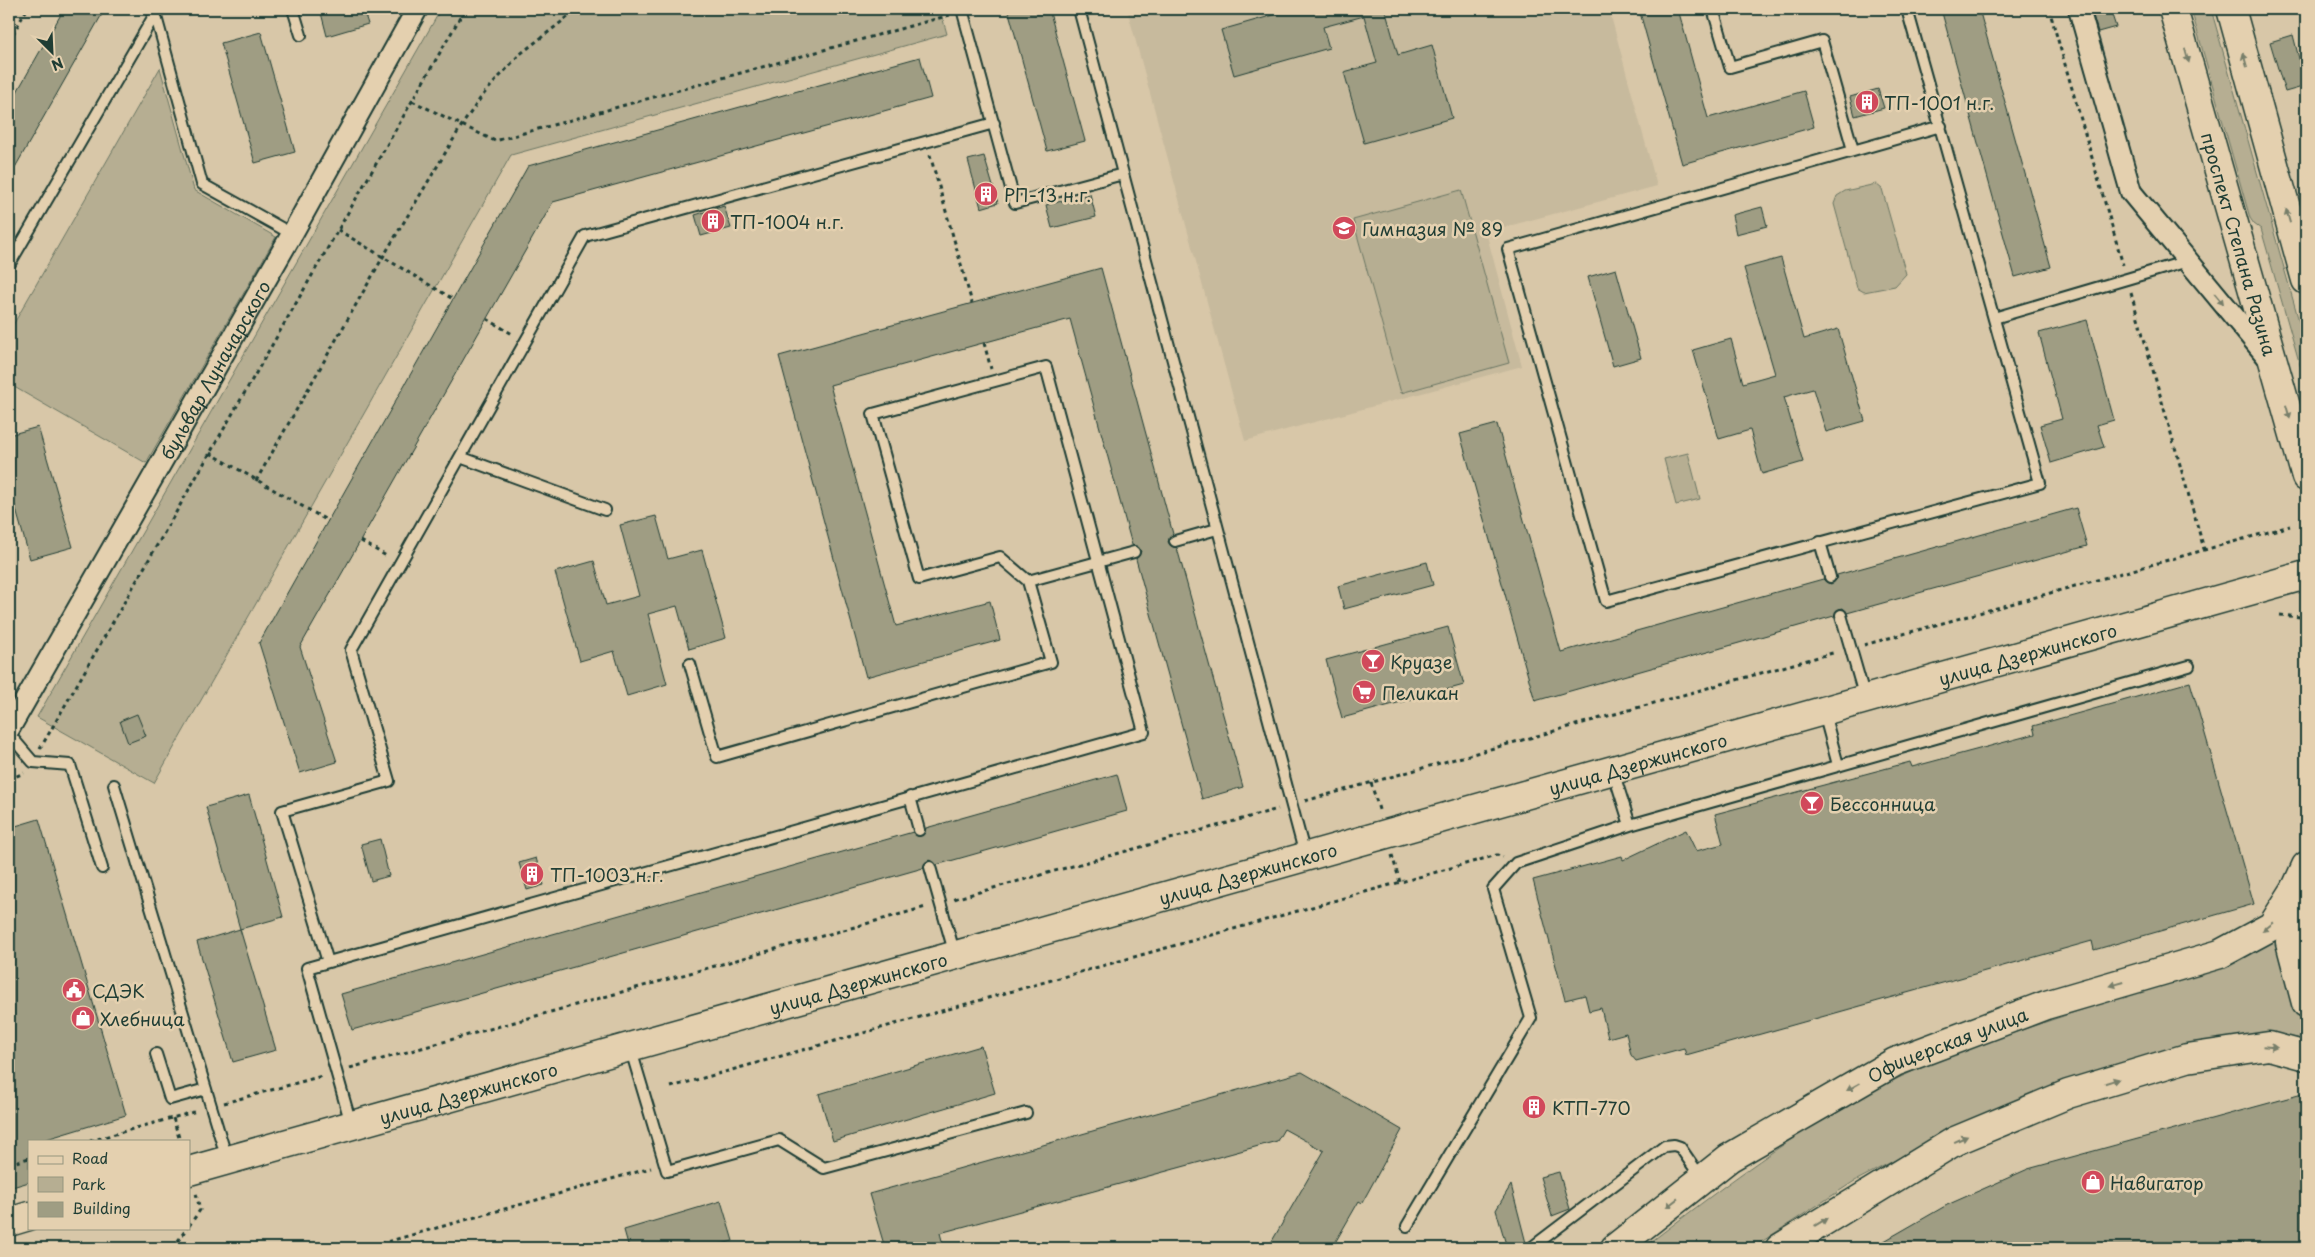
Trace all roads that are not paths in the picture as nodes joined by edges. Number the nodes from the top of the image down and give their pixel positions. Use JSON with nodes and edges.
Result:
{"nodes":[{"id":1,"x":293,"y":9,"type":"edge"},
{"id":2,"x":417,"y":9,"type":"edge"},
{"id":3,"x":1079,"y":9,"type":"edge"},
{"id":4,"x":1713,"y":9,"type":"edge"},
{"id":5,"x":1907,"y":9,"type":"edge"},
{"id":6,"x":2079,"y":9,"type":"edge"},
{"id":7,"x":2173,"y":9,"type":"edge"},
{"id":8,"x":2230,"y":9,"type":"edge"},
{"id":9,"x":963,"y":10,"type":"edge"},
{"id":10,"x":156,"y":11,"type":"edge"},
{"id":11,"x":301,"y":35,"type":"dead end"},
{"id":12,"x":994,"y":124,"type":"junction"},
{"id":13,"x":1941,"y":126,"type":"junction"},
{"id":14,"x":1853,"y":150,"type":"junction"},
{"id":15,"x":1123,"y":174,"type":"junction"},
{"id":16,"x":292,"y":234,"type":"junction"},
{"id":17,"x":2188,"y":261,"type":"junction"},
{"id":18,"x":9,"y":265,"type":"edge"},
{"id":19,"x":2306,"y":280,"type":"edge"},
{"id":20,"x":1994,"y":318,"type":"junction"},
{"id":21,"x":2274,"y":365,"type":"junction"},
{"id":22,"x":460,"y":457,"type":"junction"},
{"id":23,"x":2306,"y":477,"type":"edge"},
{"id":24,"x":605,"y":510,"type":"dead end"},
{"id":25,"x":1217,"y":529,"type":"junction"},
{"id":26,"x":1175,"y":541,"type":"dead end"},
{"id":27,"x":1820,"y":542,"type":"junction"},
{"id":28,"x":1134,"y":552,"type":"dead end"},
{"id":29,"x":1098,"y":562,"type":"junction"},
{"id":30,"x":2306,"y":574,"type":"edge"},
{"id":31,"x":1830,"y":577,"type":"dead end"},
{"id":32,"x":1028,"y":581,"type":"junction"},
{"id":33,"x":1841,"y":615,"type":"dead end"},
{"id":34,"x":690,"y":664,"type":"dead end"},
{"id":35,"x":2189,"y":666,"type":"dead end"},
{"id":36,"x":1865,"y":699,"type":"junction"},
{"id":37,"x":1824,"y":710,"type":"junction"},
{"id":38,"x":9,"y":729,"type":"edge"},
{"id":39,"x":9,"y":734,"type":"edge"},
{"id":40,"x":1838,"y":765,"type":"junction"},
{"id":41,"x":1613,"y":770,"type":"junction"},
{"id":42,"x":114,"y":785,"type":"dead end"},
{"id":43,"x":910,"y":797,"type":"junction"},
{"id":44,"x":1630,"y":825,"type":"junction"},
{"id":45,"x":919,"y":830,"type":"dead end"},
{"id":46,"x":1305,"y":856,"type":"junction"},
{"id":47,"x":930,"y":867,"type":"dead end"},
{"id":48,"x":102,"y":868,"type":"dead end"},
{"id":49,"x":2301,"y":877,"type":"edge"},
{"id":50,"x":955,"y":955,"type":"junction"},
{"id":51,"x":328,"y":962,"type":"junction"},
{"id":52,"x":2306,"y":1003,"type":"edge"},
{"id":53,"x":630,"y":1046,"type":"junction"},
{"id":54,"x":156,"y":1054,"type":"dead end"},
{"id":55,"x":2306,"y":1056,"type":"edge"},
{"id":56,"x":206,"y":1088,"type":"junction"},
{"id":57,"x":1026,"y":1113,"type":"dead end"},
{"id":58,"x":351,"y":1125,"type":"junction"},
{"id":59,"x":228,"y":1160,"type":"junction"},
{"id":60,"x":190,"y":1171,"type":"edge"},
{"id":61,"x":1702,"y":1180,"type":"junction"},
{"id":62,"x":28,"y":1216,"type":"edge"},
{"id":63,"x":9,"y":1222,"type":"edge"},
{"id":64,"x":1407,"y":1226,"type":"dead end"},
{"id":65,"x":1531,"y":1248,"type":"edge"},
{"id":66,"x":1615,"y":1248,"type":"edge"},
{"id":67,"x":1780,"y":1248,"type":"edge"}],
"edges":[{"from":1,"to":11,"type":"lane"},
{"from":2,"to":16,"type":"street","name":"бульвар Луначарского"},
{"from":3,"to":15,"type":"lane"},
{"from":4,"to":14,"type":"lane"},
{"from":5,"to":13,"type":"lane"},
{"from":6,"to":17,"type":"street"},
{"from":7,"to":21,"type":"main road","name":"проспект Степана Разина","one_way":true},
{"from":19,"to":8,"type":"main road","one_way":true},
{"from":9,"to":12,"type":"lane"},
{"from":10,"to":16,"type":"lane"},
{"from":10,"to":18,"type":"lane"},
{"from":12,"to":15,"type":"lane"},
{"from":12,"to":22,"type":"lane"},
{"from":13,"to":14,"type":"lane"},
{"from":13,"to":20,"type":"lane"},
{"from":14,"to":27,"type":"lane"},
{"from":15,"to":25,"type":"lane"},
{"from":16,"to":38,"type":"street","name":"бульвар Луначарского"},
{"from":17,"to":20,"type":"lane"},
{"from":17,"to":21,"type":"street","one_way":true},
{"from":20,"to":27,"type":"lane"},
{"from":21,"to":23,"type":"main road","name":"проспект Степана Разина","one_way":true},
{"from":22,"to":24,"type":"lane"},
{"from":22,"to":51,"type":"lane"},
{"from":25,"to":26,"type":"lane"},
{"from":25,"to":46,"type":"lane"},
{"from":27,"to":31,"type":"lane"},
{"from":28,"to":29,"type":"lane"},
{"from":29,"to":32,"type":"lane"},
{"from":29,"to":32,"type":"lane"},
{"from":29,"to":43,"type":"lane"},
{"from":30,"to":36,"type":"main road","name":"улица Дзержинского"},
{"from":32,"to":34,"type":"lane"},
{"from":33,"to":36,"type":"lane"},
{"from":35,"to":40,"type":"lane"},
{"from":36,"to":37,"type":"main road","name":"улица Дзержинского"},
{"from":37,"to":40,"type":"lane"},
{"from":37,"to":41,"type":"main road","name":"улица Дзержинского"},
{"from":39,"to":48,"type":"lane"},
{"from":40,"to":44,"type":"lane"},
{"from":41,"to":44,"type":"lane"},
{"from":41,"to":46,"type":"main road","name":"улица Дзержинского"},
{"from":42,"to":56,"type":"lane"},
{"from":43,"to":45,"type":"lane"},
{"from":43,"to":51,"type":"lane"},
{"from":44,"to":64,"type":"lane"},
{"from":46,"to":50,"type":"main road","name":"улица Дзержинского"},
{"from":47,"to":50,"type":"lane"},
{"from":49,"to":52,"type":"main road"},
{"from":49,"to":61,"type":"main road","name":"Офицерская улица","one_way":true},
{"from":50,"to":53,"type":"main road","name":"улица Дзержинского"},
{"from":51,"to":58,"type":"lane"},
{"from":53,"to":57,"type":"lane"},
{"from":53,"to":58,"type":"main road","name":"улица Дзержинского"},
{"from":54,"to":56,"type":"lane"},
{"from":67,"to":55,"type":"main road","one_way":true},
{"from":56,"to":59,"type":"lane"},
{"from":58,"to":59,"type":"main road","name":"улица Дзержинского"},
{"from":59,"to":60,"type":"main road","name":"улица Дзержинского"},
{"from":61,"to":65,"type":"lane"},
{"from":61,"to":66,"type":"main road","name":"Офицерская улица","one_way":true},
{"from":62,"to":63,"type":"main road"}]}
